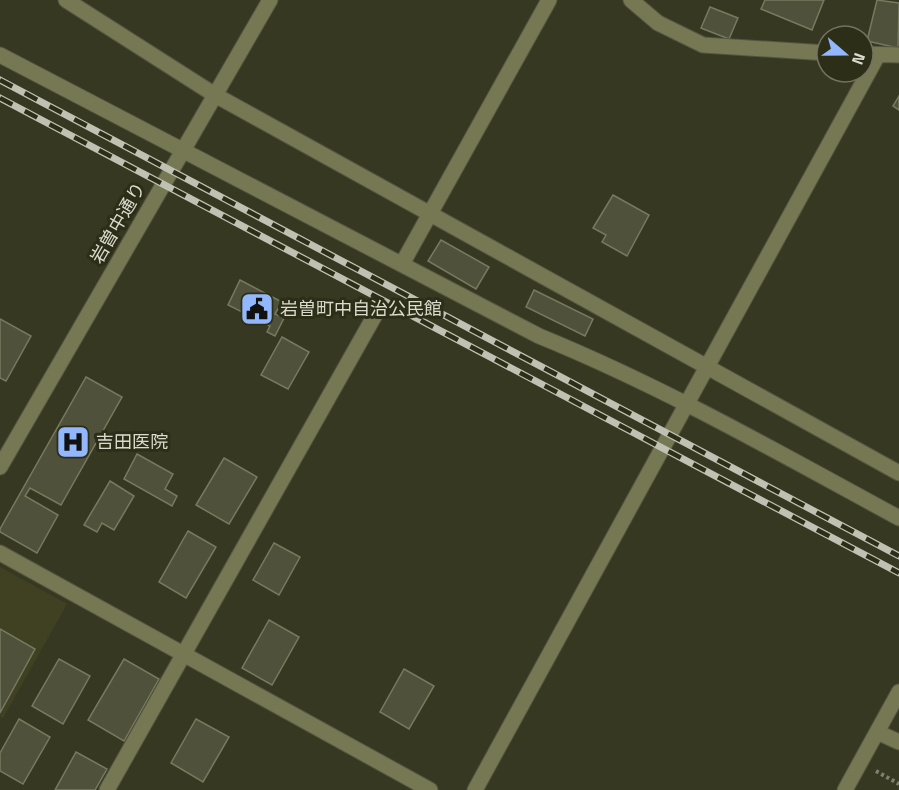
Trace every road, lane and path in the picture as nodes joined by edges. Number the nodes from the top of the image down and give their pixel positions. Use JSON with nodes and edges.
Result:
{"nodes":[{"id":1,"x":66,"y":0,"type":"edge"},
{"id":2,"x":549,"y":0,"type":"edge"},
{"id":3,"x":631,"y":0,"type":"edge"},
{"id":4,"x":266,"y":2,"type":"edge"},
{"id":5,"x":815,"y":51,"type":"edge"},
{"id":6,"x":0,"y":55,"type":"edge"},
{"id":7,"x":875,"y":55,"type":"edge"},
{"id":8,"x":899,"y":55,"type":"edge"},
{"id":9,"x":856,"y":84,"type":"edge"},
{"id":10,"x":215,"y":95,"type":"junction"},
{"id":11,"x":183,"y":149,"type":"junction"},
{"id":12,"x":428,"y":213,"type":"junction"},
{"id":13,"x":402,"y":264,"type":"junction"},
{"id":14,"x":375,"y":315,"type":"dead end"},
{"id":15,"x":708,"y":367,"type":"junction"},
{"id":16,"x":688,"y":403,"type":"junction"},
{"id":17,"x":0,"y":466,"type":"edge"},
{"id":18,"x":899,"y":473,"type":"edge"},
{"id":19,"x":899,"y":518,"type":"edge"},
{"id":20,"x":0,"y":553,"type":"edge"},
{"id":21,"x":183,"y":654,"type":"junction"},
{"id":22,"x":899,"y":692,"type":"edge"},
{"id":23,"x":877,"y":732,"type":"junction"},
{"id":24,"x":899,"y":742,"type":"edge"},
{"id":25,"x":107,"y":790,"type":"edge"},
{"id":26,"x":430,"y":790,"type":"edge"},
{"id":27,"x":475,"y":790,"type":"edge"},
{"id":28,"x":845,"y":790,"type":"edge"}],
"edges":[{"from":1,"to":10,"type":"street"},
{"from":2,"to":12,"type":"street"},
{"from":3,"to":5,"type":"street"},
{"from":4,"to":10,"type":"street","name":"岩曽中通り"},
{"from":6,"to":11,"type":"street"},
{"from":7,"to":8,"type":"street"},
{"from":9,"to":15,"type":"street"},
{"from":10,"to":11,"type":"street","name":"岩曽中通り"},
{"from":10,"to":12,"type":"street"},
{"from":11,"to":13,"type":"street"},
{"from":11,"to":17,"type":"street","name":"岩曽中通り"},
{"from":12,"to":13,"type":"street"},
{"from":12,"to":15,"type":"street"},
{"from":13,"to":16,"type":"street"},
{"from":14,"to":21,"type":"street"},
{"from":15,"to":16,"type":"street"},
{"from":15,"to":18,"type":"street"},
{"from":16,"to":19,"type":"street"},
{"from":16,"to":27,"type":"street"},
{"from":20,"to":21,"type":"street"},
{"from":21,"to":25,"type":"street"},
{"from":21,"to":26,"type":"street"},
{"from":22,"to":23,"type":"street"},
{"from":23,"to":24,"type":"street"},
{"from":23,"to":28,"type":"street"}]}
